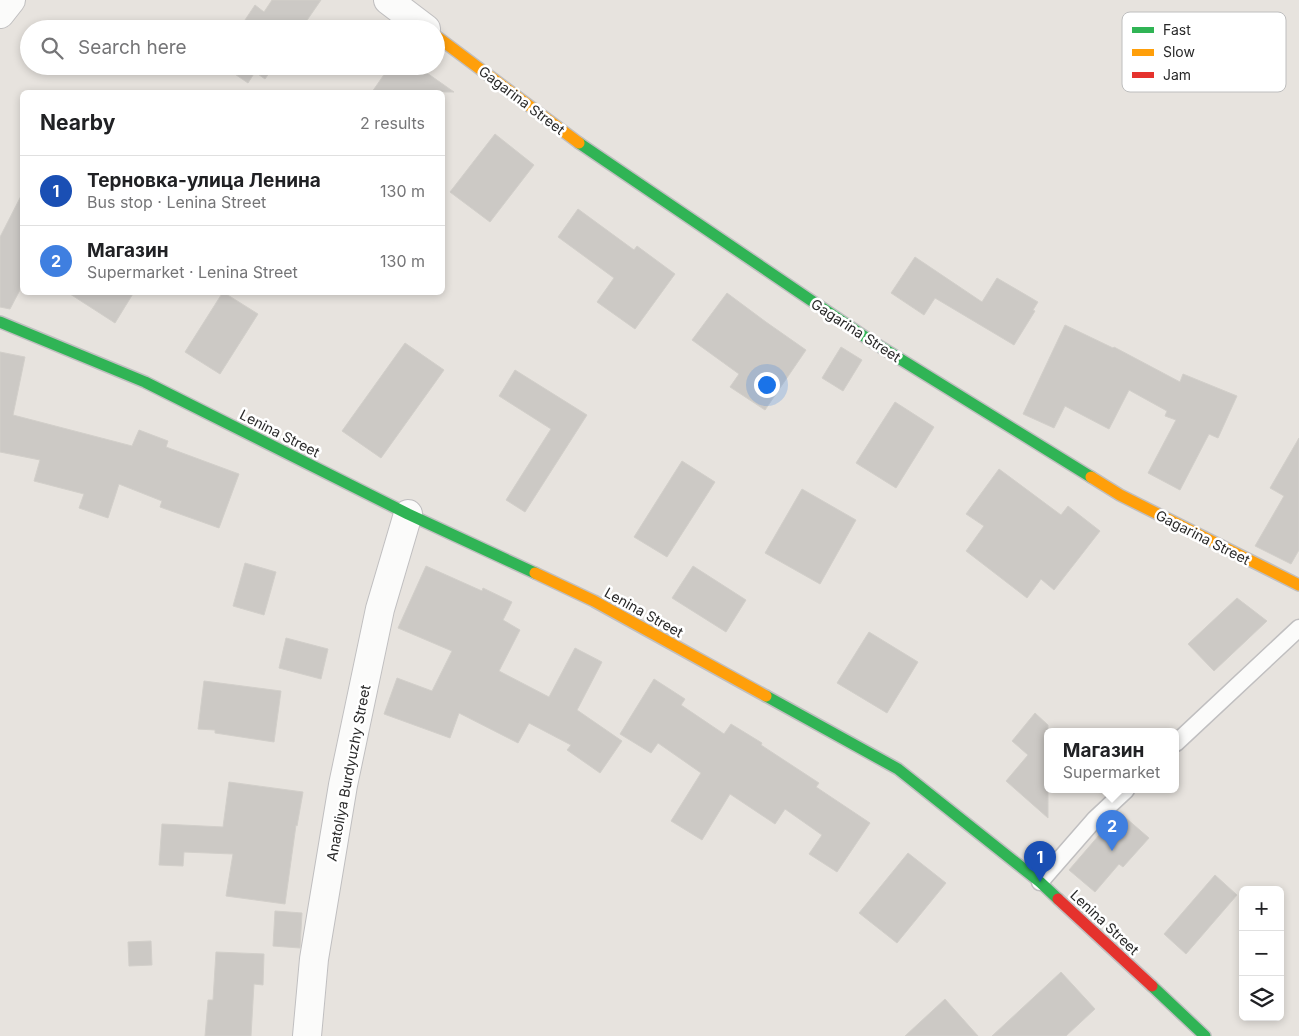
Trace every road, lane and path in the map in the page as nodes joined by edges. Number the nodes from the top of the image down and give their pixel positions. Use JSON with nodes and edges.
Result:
{"nodes":[{"id":1,"x":11,"y":0,"type":"edge"},
{"id":2,"x":388,"y":0,"type":"edge"},
{"id":3,"x":0,"y":14,"type":"edge"},
{"id":4,"x":414,"y":20,"type":"edge"},
{"id":5,"x":445,"y":43,"type":"edge"},
{"id":6,"x":0,"y":322,"type":"edge"},
{"id":7,"x":408,"y":514,"type":"junction"},
{"id":8,"x":1299,"y":585,"type":"edge"},
{"id":9,"x":1299,"y":628,"type":"edge"},
{"id":10,"x":1179,"y":740,"type":"edge"},
{"id":11,"x":1123,"y":793,"type":"edge"},
{"id":12,"x":1040,"y":882,"type":"junction"},
{"id":13,"x":307,"y":1036,"type":"edge"},
{"id":14,"x":1206,"y":1036,"type":"edge"}],
"edges":[{"from":1,"to":3,"type":"street"},
{"from":2,"to":4,"type":"street"},
{"from":5,"to":8,"type":"street","name":"Gagarina Street"},
{"from":6,"to":7,"type":"street","name":"Lenina Street"},
{"from":7,"to":12,"type":"street","name":"Lenina Street"},
{"from":7,"to":13,"type":"street","name":"Anatoliya Burdyuzhy Street"},
{"from":9,"to":10,"type":"lane"},
{"from":11,"to":12,"type":"lane"},
{"from":12,"to":14,"type":"street","name":"Lenina Street"}]}
